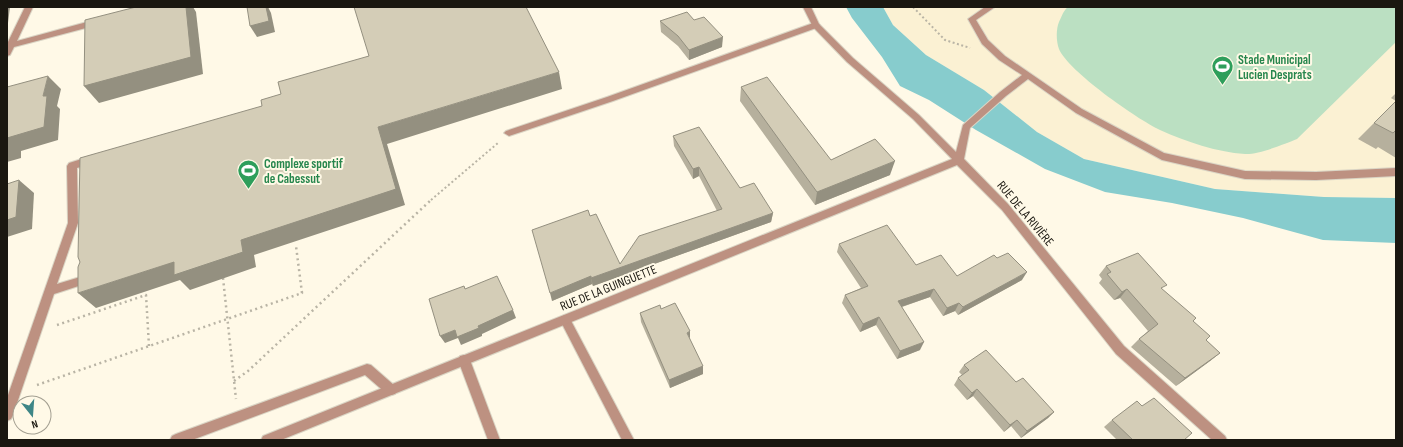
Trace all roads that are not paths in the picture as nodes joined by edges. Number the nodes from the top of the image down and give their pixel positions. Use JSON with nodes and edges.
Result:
{"nodes":[{"id":1,"x":29,"y":7,"type":"edge"},
{"id":2,"x":807,"y":7,"type":"edge"},
{"id":3,"x":991,"y":7,"type":"edge"},
{"id":4,"x":107,"y":19,"type":"edge"},
{"id":5,"x":816,"y":25,"type":"junction"},
{"id":6,"x":9,"y":49,"type":"edge"},
{"id":7,"x":1028,"y":75,"type":"junction"},
{"id":8,"x":509,"y":133,"type":"road end"},
{"id":9,"x":102,"y":157,"type":"edge"},
{"id":10,"x":959,"y":160,"type":"junction"},
{"id":11,"x":1396,"y":172,"type":"edge"},
{"id":12,"x":92,"y":277,"type":"edge"},
{"id":13,"x":50,"y":291,"type":"junction"},
{"id":14,"x":565,"y":320,"type":"junction"},
{"id":15,"x":464,"y":360,"type":"junction"},
{"id":16,"x":391,"y":390,"type":"junction"},
{"id":17,"x":7,"y":415,"type":"edge"},
{"id":18,"x":176,"y":440,"type":"edge"},
{"id":19,"x":267,"y":440,"type":"edge"},
{"id":20,"x":494,"y":440,"type":"edge"},
{"id":21,"x":628,"y":440,"type":"edge"},
{"id":22,"x":1221,"y":440,"type":"edge"}],
"edges":[{"from":1,"to":6,"type":"street"},
{"from":2,"to":5,"type":"street","name":"RUE DE LA RIVIÈRE"},
{"from":3,"to":7,"type":"street"},
{"from":4,"to":6,"type":"street"},
{"from":5,"to":8,"type":"street"},
{"from":5,"to":10,"type":"street","name":"RUE DE LA RIVIÈRE"},
{"from":7,"to":10,"type":"street"},
{"from":7,"to":11,"type":"street"},
{"from":9,"to":13,"type":"street"},
{"from":10,"to":14,"type":"street","name":"RUE DE LA GUINGUETTE"},
{"from":10,"to":22,"type":"street","name":"RUE DE LA RIVIÈRE"},
{"from":12,"to":13,"type":"street"},
{"from":13,"to":17,"type":"street"},
{"from":14,"to":15,"type":"street","name":"RUE DE LA GUINGUETTE"},
{"from":14,"to":21,"type":"street"},
{"from":15,"to":16,"type":"street","name":"RUE DE LA GUINGUETTE"},
{"from":15,"to":20,"type":"street"},
{"from":16,"to":18,"type":"street"},
{"from":16,"to":19,"type":"street","name":"RUE DE LA GUINGUETTE"}]}
